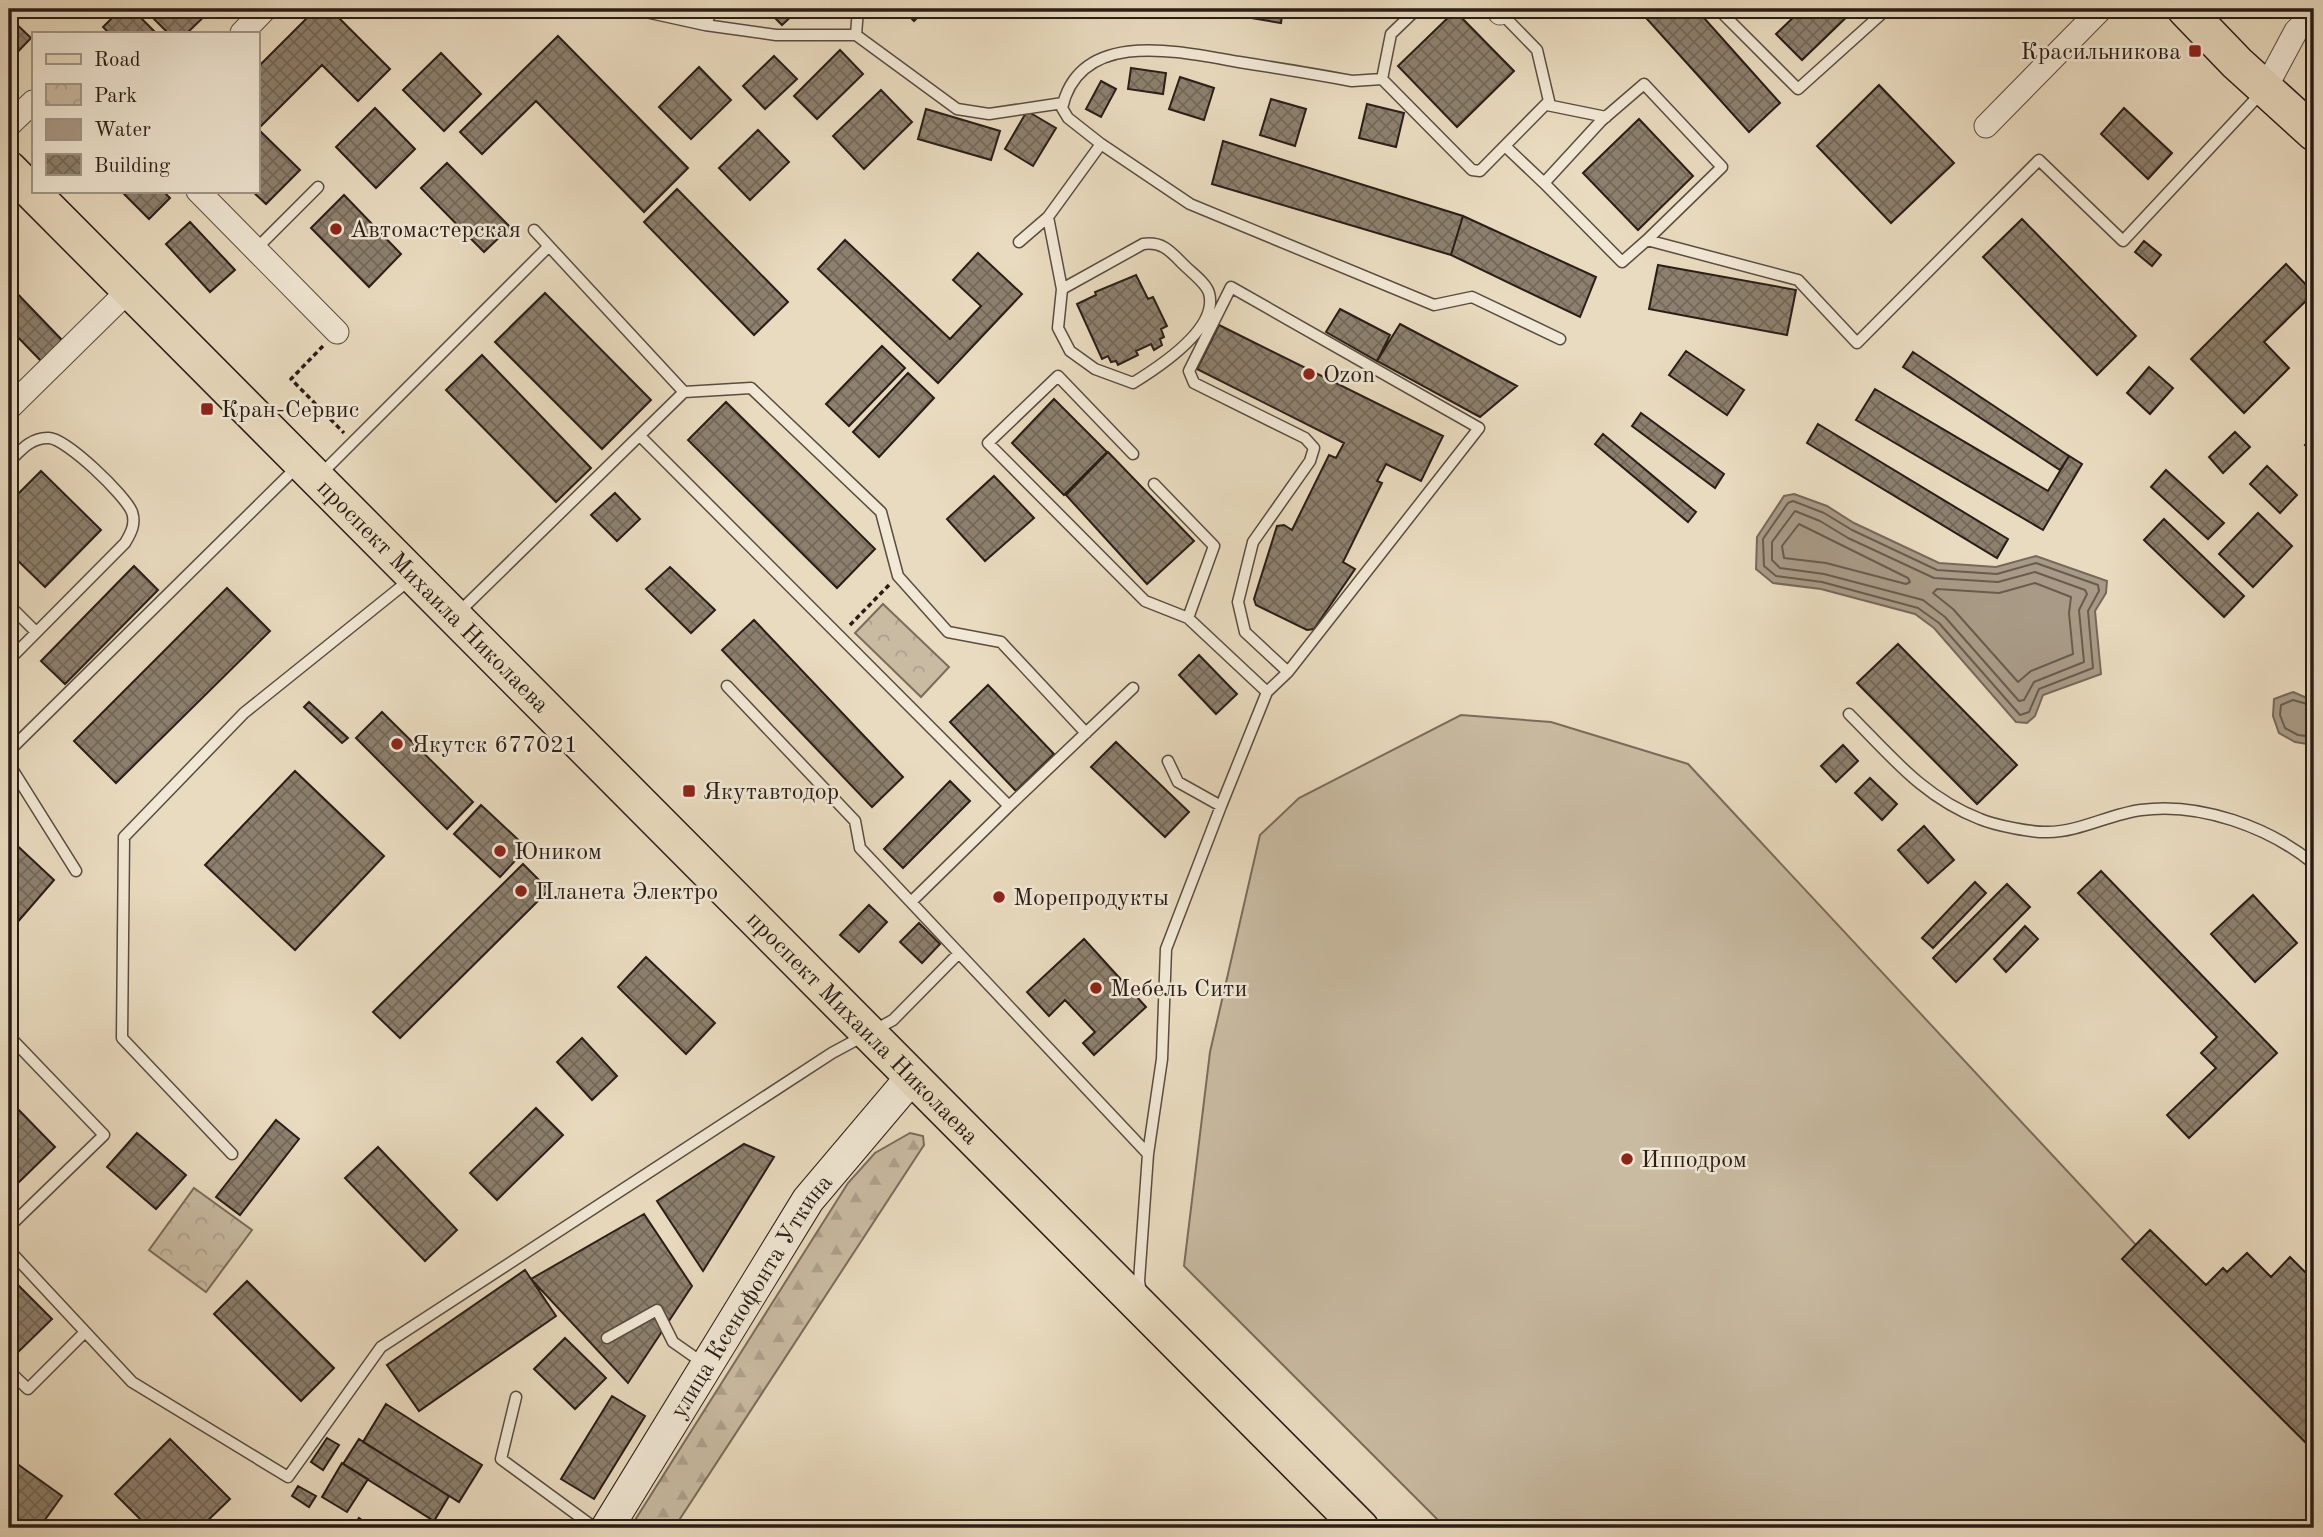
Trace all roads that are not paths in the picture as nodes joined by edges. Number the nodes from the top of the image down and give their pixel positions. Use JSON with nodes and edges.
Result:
{"nodes":[{"id":1,"x":265,"y":9,"type":"edge"},
{"id":2,"x":632,"y":9,"type":"edge"},
{"id":3,"x":713,"y":9,"type":"edge"},
{"id":4,"x":858,"y":9,"type":"edge"},
{"id":5,"x":1417,"y":9,"type":"edge"},
{"id":6,"x":1718,"y":9,"type":"edge"},
{"id":7,"x":1887,"y":9,"type":"edge"},
{"id":8,"x":2101,"y":9,"type":"edge"},
{"id":9,"x":2185,"y":9,"type":"edge"},
{"id":10,"x":1500,"y":10,"type":"edge"},
{"id":11,"x":2314,"y":13,"type":"edge"},
{"id":12,"x":705,"y":25,"type":"junction"},
{"id":13,"x":243,"y":32,"type":"edge"},
{"id":14,"x":856,"y":35,"type":"junction"},
{"id":15,"x":1382,"y":79,"type":"junction"},
{"id":16,"x":2264,"y":89,"type":"junction"},
{"id":17,"x":32,"y":103,"type":"edge"},
{"id":18,"x":1063,"y":103,"type":"junction"},
{"id":19,"x":1546,"y":105,"type":"junction"},
{"id":20,"x":1606,"y":117,"type":"junction"},
{"id":21,"x":9,"y":125,"type":"edge"},
{"id":22,"x":1986,"y":126,"type":"dead end"},
{"id":23,"x":2314,"y":133,"type":"edge"},
{"id":24,"x":1101,"y":144,"type":"junction"},
{"id":25,"x":1505,"y":146,"type":"junction"},
{"id":26,"x":9,"y":169,"type":"edge"},
{"id":27,"x":1544,"y":183,"type":"junction"},
{"id":28,"x":318,"y":187,"type":"dead end"},
{"id":29,"x":199,"y":192,"type":"edge"},
{"id":30,"x":1048,"y":217,"type":"junction"},
{"id":31,"x":534,"y":230,"type":"dead end"},
{"id":32,"x":1647,"y":240,"type":"junction"},
{"id":33,"x":1018,"y":242,"type":"dead end"},
{"id":34,"x":549,"y":246,"type":"junction"},
{"id":35,"x":256,"y":248,"type":"junction"},
{"id":36,"x":1062,"y":289,"type":"junction"},
{"id":37,"x":129,"y":290,"type":"junction"},
{"id":38,"x":337,"y":332,"type":"road end"},
{"id":39,"x":1560,"y":339,"type":"dead end"},
{"id":40,"x":684,"y":393,"type":"junction"},
{"id":41,"x":9,"y":408,"type":"edge"},
{"id":42,"x":640,"y":436,"type":"junction"},
{"id":43,"x":1133,"y":454,"type":"dead end"},
{"id":44,"x":9,"y":462,"type":"edge"},
{"id":45,"x":309,"y":470,"type":"junction"},
{"id":46,"x":1154,"y":484,"type":"dead end"},
{"id":47,"x":414,"y":576,"type":"junction"},
{"id":48,"x":9,"y":605,"type":"edge"},
{"id":49,"x":454,"y":617,"type":"junction"},
{"id":50,"x":1188,"y":618,"type":"junction"},
{"id":51,"x":36,"y":632,"type":"junction"},
{"id":52,"x":9,"y":660,"type":"edge"},
{"id":53,"x":1288,"y":672,"type":"junction"},
{"id":54,"x":727,"y":686,"type":"dead end"},
{"id":55,"x":1133,"y":688,"type":"dead end"},
{"id":56,"x":1267,"y":692,"type":"junction"},
{"id":57,"x":1849,"y":714,"type":"dead end"},
{"id":58,"x":1086,"y":733,"type":"junction"},
{"id":59,"x":9,"y":751,"type":"edge"},
{"id":60,"x":1168,"y":761,"type":"dead end"},
{"id":61,"x":9,"y":764,"type":"edge"},
{"id":62,"x":1009,"y":806,"type":"junction"},
{"id":63,"x":1221,"y":806,"type":"junction"},
{"id":64,"x":2314,"y":864,"type":"edge"},
{"id":65,"x":76,"y":871,"type":"dead end"},
{"id":66,"x":911,"y":902,"type":"junction"},
{"id":67,"x":959,"y":953,"type":"junction"},
{"id":68,"x":869,"y":1034,"type":"junction"},
{"id":69,"x":9,"y":1036,"type":"edge"},
{"id":70,"x":912,"y":1077,"type":"junction"},
{"id":71,"x":232,"y":1154,"type":"dead end"},
{"id":72,"x":1148,"y":1154,"type":"junction"},
{"id":73,"x":9,"y":1227,"type":"edge"},
{"id":74,"x":9,"y":1250,"type":"edge"},
{"id":75,"x":1146,"y":1312,"type":"junction"},
{"id":76,"x":85,"y":1332,"type":"junction"},
{"id":77,"x":607,"y":1338,"type":"dead end"},
{"id":78,"x":706,"y":1365,"type":"junction"},
{"id":79,"x":9,"y":1371,"type":"edge"},
{"id":80,"x":516,"y":1397,"type":"dead end"},
{"id":81,"x":595,"y":1528,"type":"edge"},
{"id":82,"x":607,"y":1528,"type":"edge"},
{"id":83,"x":1361,"y":1528,"type":"edge"}],
"edges":[{"from":1,"to":13,"type":"street"},
{"from":2,"to":12,"type":"lane"},
{"from":3,"to":12,"type":"lane"},
{"from":4,"to":14,"type":"lane"},
{"from":5,"to":15,"type":"lane"},
{"from":6,"to":7,"type":"lane"},
{"from":8,"to":22,"type":"street"},
{"from":9,"to":16,"type":"main road"},
{"from":10,"to":19,"type":"lane"},
{"from":11,"to":16,"type":"street"},
{"from":12,"to":14,"type":"lane"},
{"from":14,"to":18,"type":"lane"},
{"from":15,"to":18,"type":"lane"},
{"from":15,"to":25,"type":"lane"},
{"from":16,"to":23,"type":"main road"},
{"from":16,"to":32,"type":"lane"},
{"from":17,"to":21,"type":"street"},
{"from":18,"to":24,"type":"lane"},
{"from":19,"to":20,"type":"lane"},
{"from":19,"to":25,"type":"lane"},
{"from":20,"to":27,"type":"lane"},
{"from":20,"to":32,"type":"lane"},
{"from":24,"to":30,"type":"lane"},
{"from":24,"to":39,"type":"lane"},
{"from":25,"to":27,"type":"lane"},
{"from":26,"to":37,"type":"main road","name":"проспект Михаила Николаева"},
{"from":27,"to":32,"type":"lane"},
{"from":28,"to":35,"type":"lane"},
{"from":29,"to":35,"type":"street"},
{"from":30,"to":33,"type":"lane"},
{"from":30,"to":36,"type":"lane"},
{"from":31,"to":34,"type":"lane"},
{"from":34,"to":40,"type":"lane"},
{"from":34,"to":45,"type":"lane"},
{"from":35,"to":38,"type":"street"},
{"from":36,"to":36,"type":"lane"},
{"from":37,"to":41,"type":"street"},
{"from":37,"to":45,"type":"main road","name":"проспект Михаила Николаева"},
{"from":40,"to":42,"type":"lane"},
{"from":40,"to":58,"type":"lane"},
{"from":42,"to":49,"type":"lane"},
{"from":42,"to":62,"type":"lane"},
{"from":43,"to":50,"type":"lane"},
{"from":44,"to":51,"type":"lane"},
{"from":45,"to":47,"type":"main road","name":"проспект Михаила Николаева"},
{"from":45,"to":59,"type":"lane"},
{"from":46,"to":50,"type":"lane"},
{"from":47,"to":49,"type":"main road","name":"проспект Михаила Николаева"},
{"from":47,"to":71,"type":"lane"},
{"from":48,"to":51,"type":"lane"},
{"from":49,"to":68,"type":"main road","name":"проспект Михаила Николаева"},
{"from":50,"to":56,"type":"lane"},
{"from":51,"to":52,"type":"lane"},
{"from":53,"to":53,"type":"lane"},
{"from":53,"to":56,"type":"lane"},
{"from":54,"to":66,"type":"lane"},
{"from":55,"to":58,"type":"lane"},
{"from":56,"to":63,"type":"lane"},
{"from":57,"to":64,"type":"lane"},
{"from":58,"to":62,"type":"lane"},
{"from":60,"to":63,"type":"lane"},
{"from":61,"to":65,"type":"lane"},
{"from":62,"to":66,"type":"lane"},
{"from":63,"to":72,"type":"lane"},
{"from":66,"to":67,"type":"lane"},
{"from":67,"to":68,"type":"lane"},
{"from":67,"to":72,"type":"lane"},
{"from":68,"to":70,"type":"main road","name":"проспект Михаила Николаева"},
{"from":68,"to":76,"type":"lane"},
{"from":69,"to":73,"type":"lane"},
{"from":70,"to":75,"type":"main road","name":"проспект Михаила Николаева"},
{"from":70,"to":78,"type":"street","name":"улица Ксенофонта Уткина"},
{"from":72,"to":75,"type":"lane"},
{"from":74,"to":76,"type":"lane"},
{"from":75,"to":83,"type":"main road","name":"проспект Михаила Николаева"},
{"from":76,"to":79,"type":"lane"},
{"from":77,"to":78,"type":"lane"},
{"from":78,"to":82,"type":"street","name":"улица Ксенофонта Уткина"},
{"from":80,"to":81,"type":"lane"}]}
